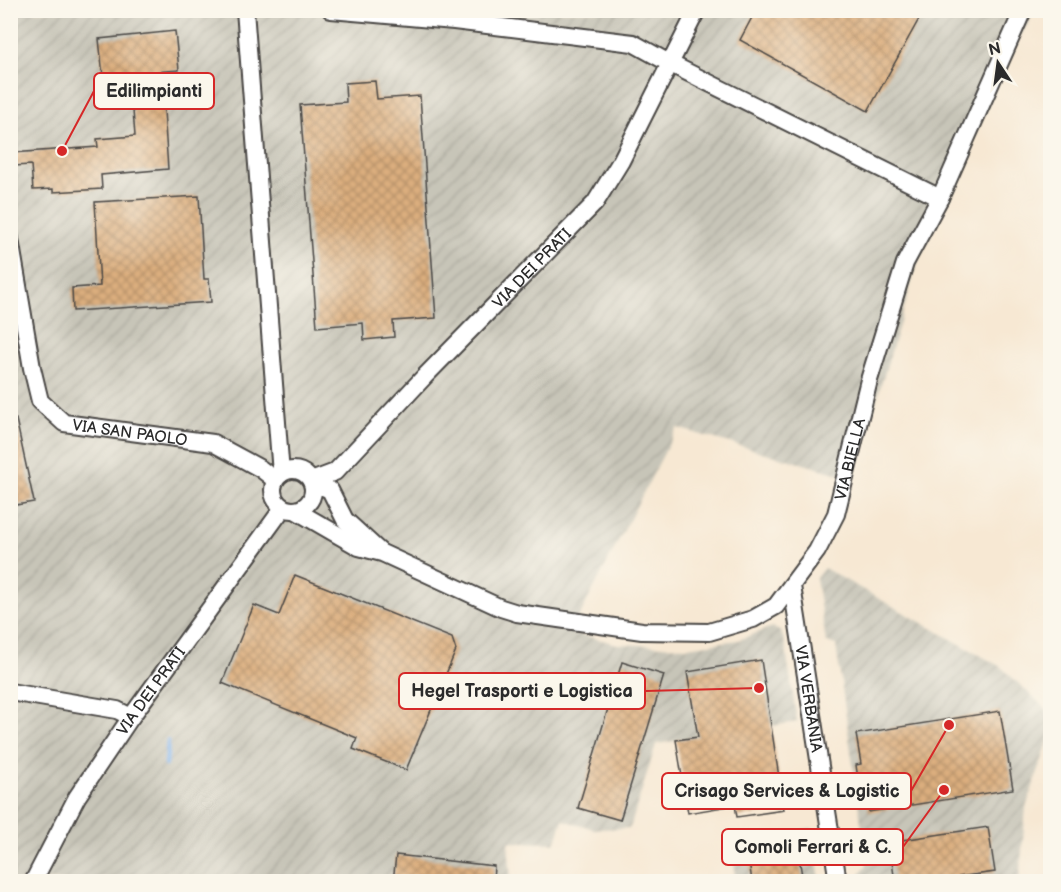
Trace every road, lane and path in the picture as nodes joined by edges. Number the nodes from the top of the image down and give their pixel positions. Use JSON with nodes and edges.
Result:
{"nodes":[{"id":1,"x":245,"y":10,"type":"edge"},
{"id":2,"x":331,"y":10,"type":"edge"},
{"id":3,"x":697,"y":10,"type":"edge"},
{"id":4,"x":1023,"y":10,"type":"edge"},
{"id":5,"x":669,"y":63,"type":"junction"},
{"id":6,"x":940,"y":198,"type":"junction"},
{"id":7,"x":10,"y":239,"type":"edge"},
{"id":8,"x":278,"y":477,"type":"junction"},
{"id":9,"x":312,"y":484,"type":"junction"},
{"id":10,"x":289,"y":509,"type":"junction"},
{"id":11,"x":382,"y":553,"type":"junction"},
{"id":12,"x":792,"y":586,"type":"junction"},
{"id":13,"x":10,"y":692,"type":"edge"},
{"id":14,"x":131,"y":717,"type":"junction"},
{"id":15,"x":33,"y":882,"type":"edge"},
{"id":16,"x":838,"y":882,"type":"edge"}],
"edges":[{"from":1,"to":8,"type":"street"},
{"from":2,"to":5,"type":"street"},
{"from":3,"to":5,"type":"street","name":"VIA DEI PRATI"},
{"from":4,"to":6,"type":"street","name":"VIA BIELLA"},
{"from":5,"to":6,"type":"street"},
{"from":5,"to":9,"type":"street","name":"VIA DEI PRATI"},
{"from":6,"to":12,"type":"street","name":"VIA BIELLA"},
{"from":7,"to":8,"type":"street","name":"VIA SAN PAOLO"},
{"from":8,"to":9,"type":"street"},
{"from":8,"to":10,"type":"street"},
{"from":9,"to":10,"type":"street"},
{"from":9,"to":11,"type":"street","name":"VIA BIELLA"},
{"from":10,"to":11,"type":"street","name":"VIA BIELLA"},
{"from":10,"to":14,"type":"street","name":"VIA DEI PRATI"},
{"from":11,"to":12,"type":"street","name":"VIA BIELLA"},
{"from":12,"to":16,"type":"street","name":"VIA VERBANIA"},
{"from":13,"to":14,"type":"street"},
{"from":14,"to":15,"type":"street","name":"VIA DEI PRATI"}]}
